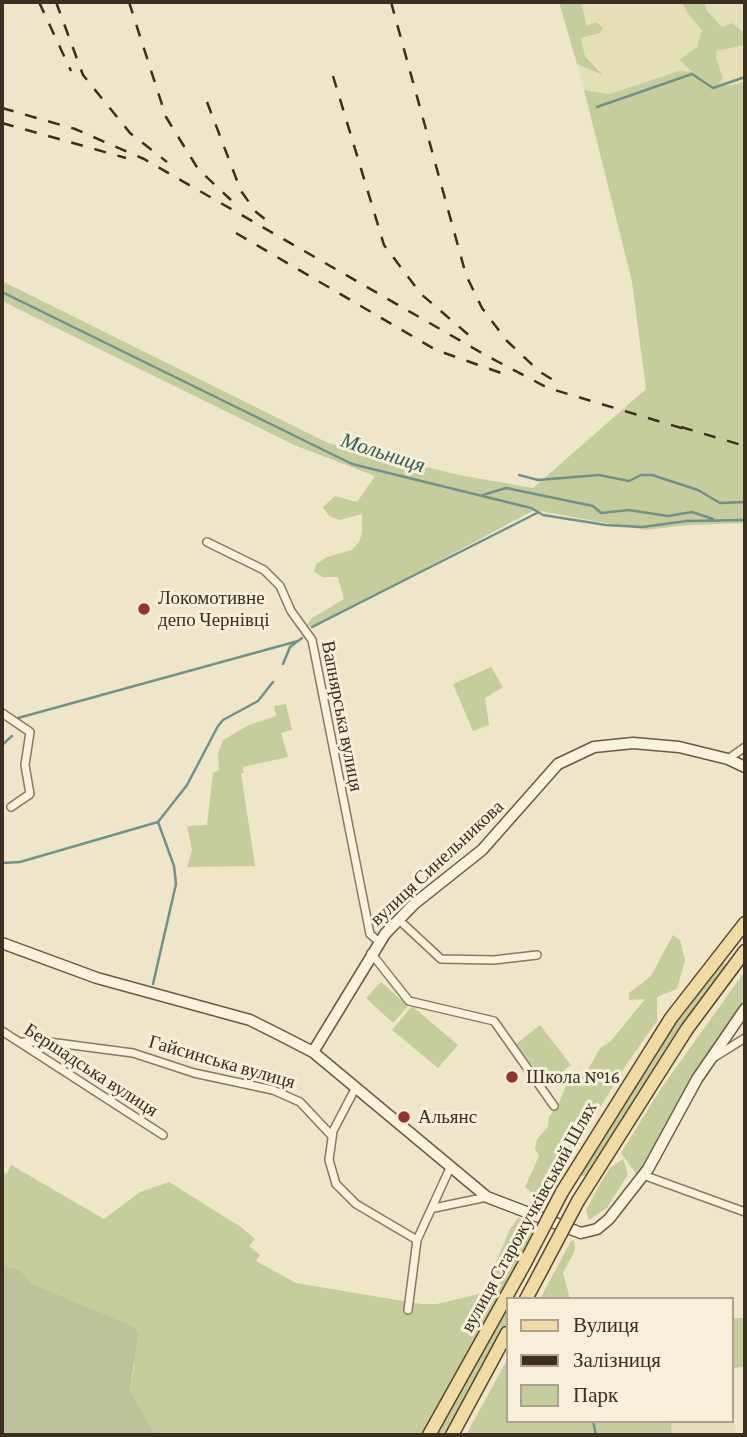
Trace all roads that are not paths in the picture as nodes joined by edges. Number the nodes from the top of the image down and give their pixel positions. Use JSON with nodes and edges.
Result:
{"nodes":[{"id":1,"x":207,"y":542,"type":"dead end"},
{"id":2,"x":2,"y":713,"type":"edge"},
{"id":3,"x":745,"y":747,"type":"edge"},
{"id":4,"x":728,"y":759,"type":"junction"},
{"id":5,"x":745,"y":767,"type":"edge"},
{"id":6,"x":11,"y":807,"type":"dead end"},
{"id":7,"x":398,"y":919,"type":"junction"},
{"id":8,"x":745,"y":923,"type":"edge"},
{"id":9,"x":379,"y":942,"type":"junction"},
{"id":10,"x":2,"y":943,"type":"edge"},
{"id":11,"x":745,"y":951,"type":"edge"},
{"id":12,"x":720,"y":952,"type":"junction"},
{"id":13,"x":371,"y":953,"type":"junction"},
{"id":14,"x":537,"y":955,"type":"dead end"},
{"id":15,"x":734,"y":964,"type":"junction"},
{"id":16,"x":745,"y":1009,"type":"edge"},
{"id":17,"x":2,"y":1031,"type":"edge"},
{"id":18,"x":745,"y":1038,"type":"edge"},
{"id":19,"x":23,"y":1042,"type":"junction"},
{"id":20,"x":313,"y":1052,"type":"junction"},
{"id":21,"x":712,"y":1058,"type":"junction"},
{"id":22,"x":355,"y":1089,"type":"junction"},
{"id":23,"x":555,"y":1106,"type":"dead end"},
{"id":24,"x":163,"y":1135,"type":"dead end"},
{"id":25,"x":332,"y":1136,"type":"junction"},
{"id":26,"x":450,"y":1168,"type":"junction"},
{"id":27,"x":643,"y":1175,"type":"junction"},
{"id":28,"x":570,"y":1179,"type":"junction"},
{"id":29,"x":585,"y":1188,"type":"junction"},
{"id":30,"x":487,"y":1197,"type":"junction"},
{"id":31,"x":434,"y":1208,"type":"junction"},
{"id":32,"x":745,"y":1212,"type":"edge"},
{"id":33,"x":417,"y":1240,"type":"junction"},
{"id":34,"x":506,"y":1297,"type":"edge"},
{"id":35,"x":527,"y":1297,"type":"edge"},
{"id":36,"x":505,"y":1299,"type":"edge"},
{"id":37,"x":408,"y":1310,"type":"dead end"},
{"id":38,"x":505,"y":1337,"type":"edge"},
{"id":39,"x":429,"y":1435,"type":"edge"},
{"id":40,"x":452,"y":1435,"type":"edge"}],
"edges":[{"from":1,"to":9,"type":"street","name":"Вапнярська вулиця"},
{"from":2,"to":6,"type":"street"},
{"from":3,"to":4,"type":"street"},
{"from":4,"to":5,"type":"street","name":"вулиця Синельникова"},
{"from":4,"to":7,"type":"street","name":"вулиця Синельникова"},
{"from":7,"to":9,"type":"street","name":"вулиця Синельникова"},
{"from":7,"to":14,"type":"street"},
{"from":8,"to":12,"type":"main road","name":"вулиця Старожучківський Шлях"},
{"from":9,"to":13,"type":"street","name":"вулиця Синельникова"},
{"from":10,"to":20,"type":"street"},
{"from":11,"to":15,"type":"main road","name":"вулиця Старожучківський Шлях"},
{"from":12,"to":15,"type":"main road"},
{"from":12,"to":28,"type":"main road","name":"вулиця Старожучківський Шлях"},
{"from":13,"to":20,"type":"street","name":"вулиця Синельникова"},
{"from":13,"to":23,"type":"street"},
{"from":15,"to":29,"type":"main road","name":"вулиця Старожучківський Шлях"},
{"from":16,"to":21,"type":"street"},
{"from":17,"to":19,"type":"street","name":"Бершадська вулиця"},
{"from":18,"to":21,"type":"street"},
{"from":19,"to":24,"type":"street","name":"Бершадська вулиця"},
{"from":19,"to":25,"type":"street","name":"Гайсинська вулиця"},
{"from":20,"to":22,"type":"street"},
{"from":21,"to":27,"type":"street"},
{"from":22,"to":25,"type":"street"},
{"from":22,"to":26,"type":"street"},
{"from":25,"to":33,"type":"street"},
{"from":26,"to":30,"type":"street"},
{"from":26,"to":31,"type":"street"},
{"from":27,"to":30,"type":"street"},
{"from":27,"to":32,"type":"street"},
{"from":28,"to":29,"type":"main road"},
{"from":28,"to":34,"type":"main road","name":"вулиця Старожучківський Шлях","bridge":true},
{"from":29,"to":35,"type":"main road","name":"вулиця Старожучківський Шлях","bridge":true},
{"from":30,"to":31,"type":"street"},
{"from":31,"to":33,"type":"street"},
{"from":33,"to":37,"type":"street"},
{"from":36,"to":39,"type":"main road","name":"вулиця Старожучківський Шлях","bridge":true},
{"from":38,"to":40,"type":"main road","name":"вулиця Старожучківський Шлях"}]}
